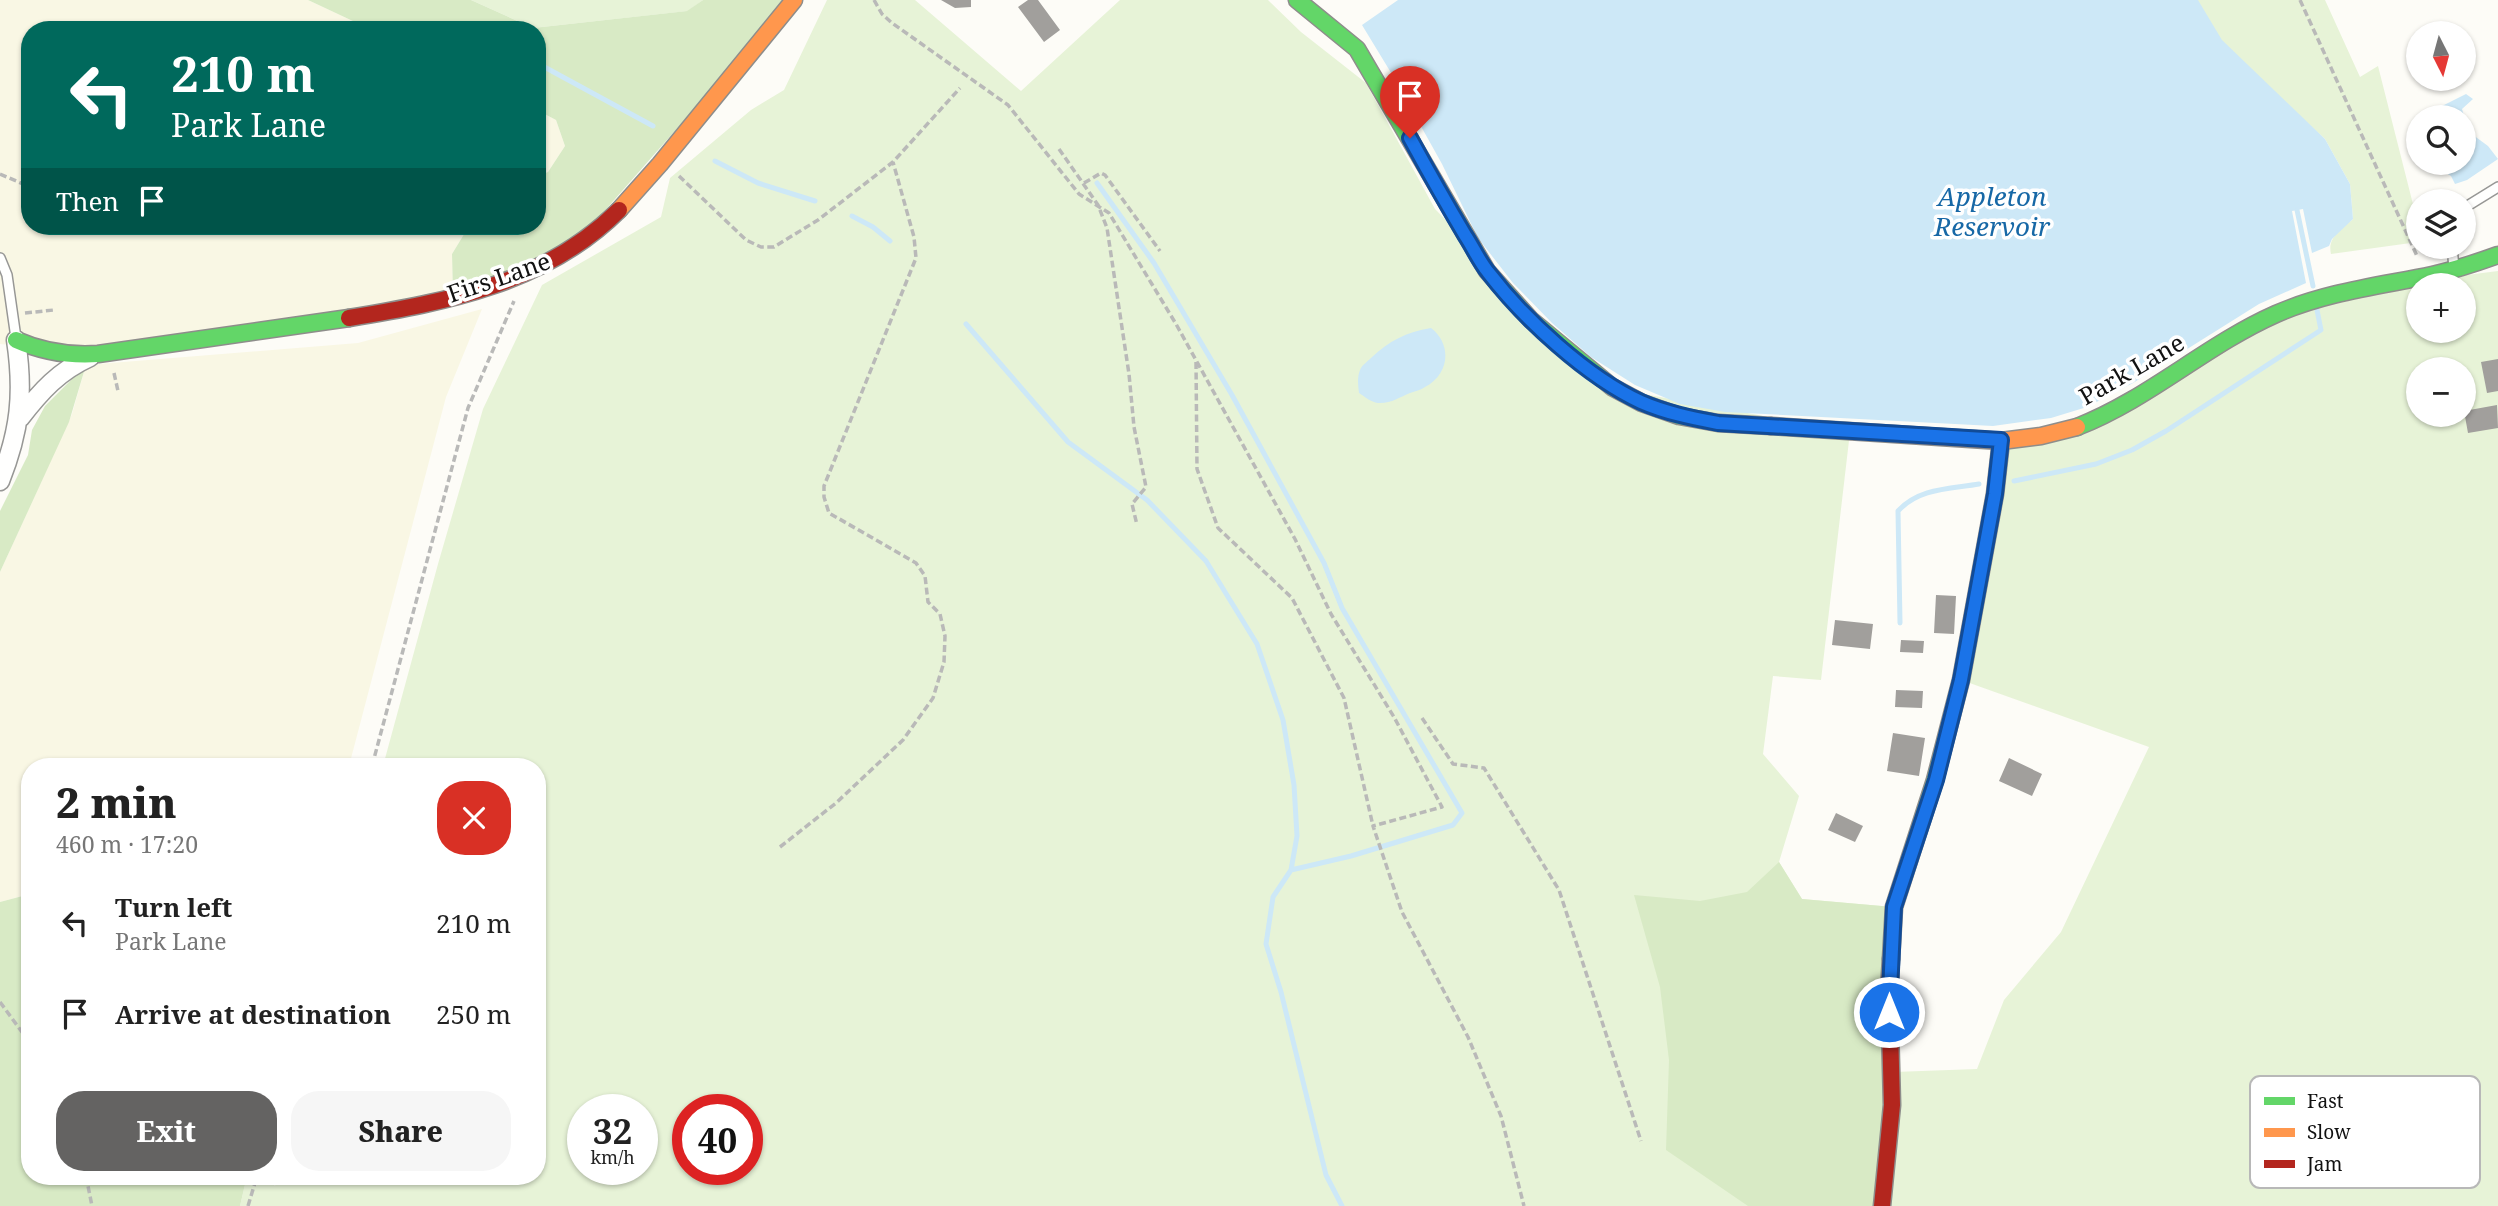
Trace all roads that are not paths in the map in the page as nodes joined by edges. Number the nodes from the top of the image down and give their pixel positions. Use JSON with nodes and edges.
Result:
{"nodes":[{"id":1,"x":794,"y":0,"type":"edge"},
{"id":2,"x":1297,"y":0,"type":"edge"},
{"id":3,"x":2498,"y":187,"type":"edge"},
{"id":4,"x":2476,"y":201,"type":"edge"},
{"id":5,"x":2498,"y":255,"type":"edge"},
{"id":6,"x":0,"y":258,"type":"edge"},
{"id":7,"x":2453,"y":259,"type":"edge"},
{"id":8,"x":2454,"y":270,"type":"junction"},
{"id":9,"x":16,"y":340,"type":"junction"},
{"id":10,"x":94,"y":356,"type":"junction"},
{"id":11,"x":17,"y":422,"type":"junction"},
{"id":12,"x":2001,"y":440,"type":"junction"},
{"id":13,"x":0,"y":481,"type":"edge"},
{"id":14,"x":1882,"y":1206,"type":"edge"}],
"edges":[{"from":1,"to":10,"type":"street","name":"Firs Lane"},
{"from":2,"to":12,"type":"street","name":"Park Lane"},
{"from":3,"to":4,"type":"lane"},
{"from":5,"to":8,"type":"street","name":"Park Lane"},
{"from":6,"to":9,"type":"lane"},
{"from":7,"to":8,"type":"lane"},
{"from":8,"to":12,"type":"street","name":"Park Lane"},
{"from":9,"to":10,"type":"street","name":"Firs Lane"},
{"from":9,"to":11,"type":"street","name":"Firs Lane"},
{"from":10,"to":11,"type":"street","name":"Firs Lane"},
{"from":11,"to":13,"type":"street","name":"Firs Lane"},
{"from":12,"to":14,"type":"street"}]}
